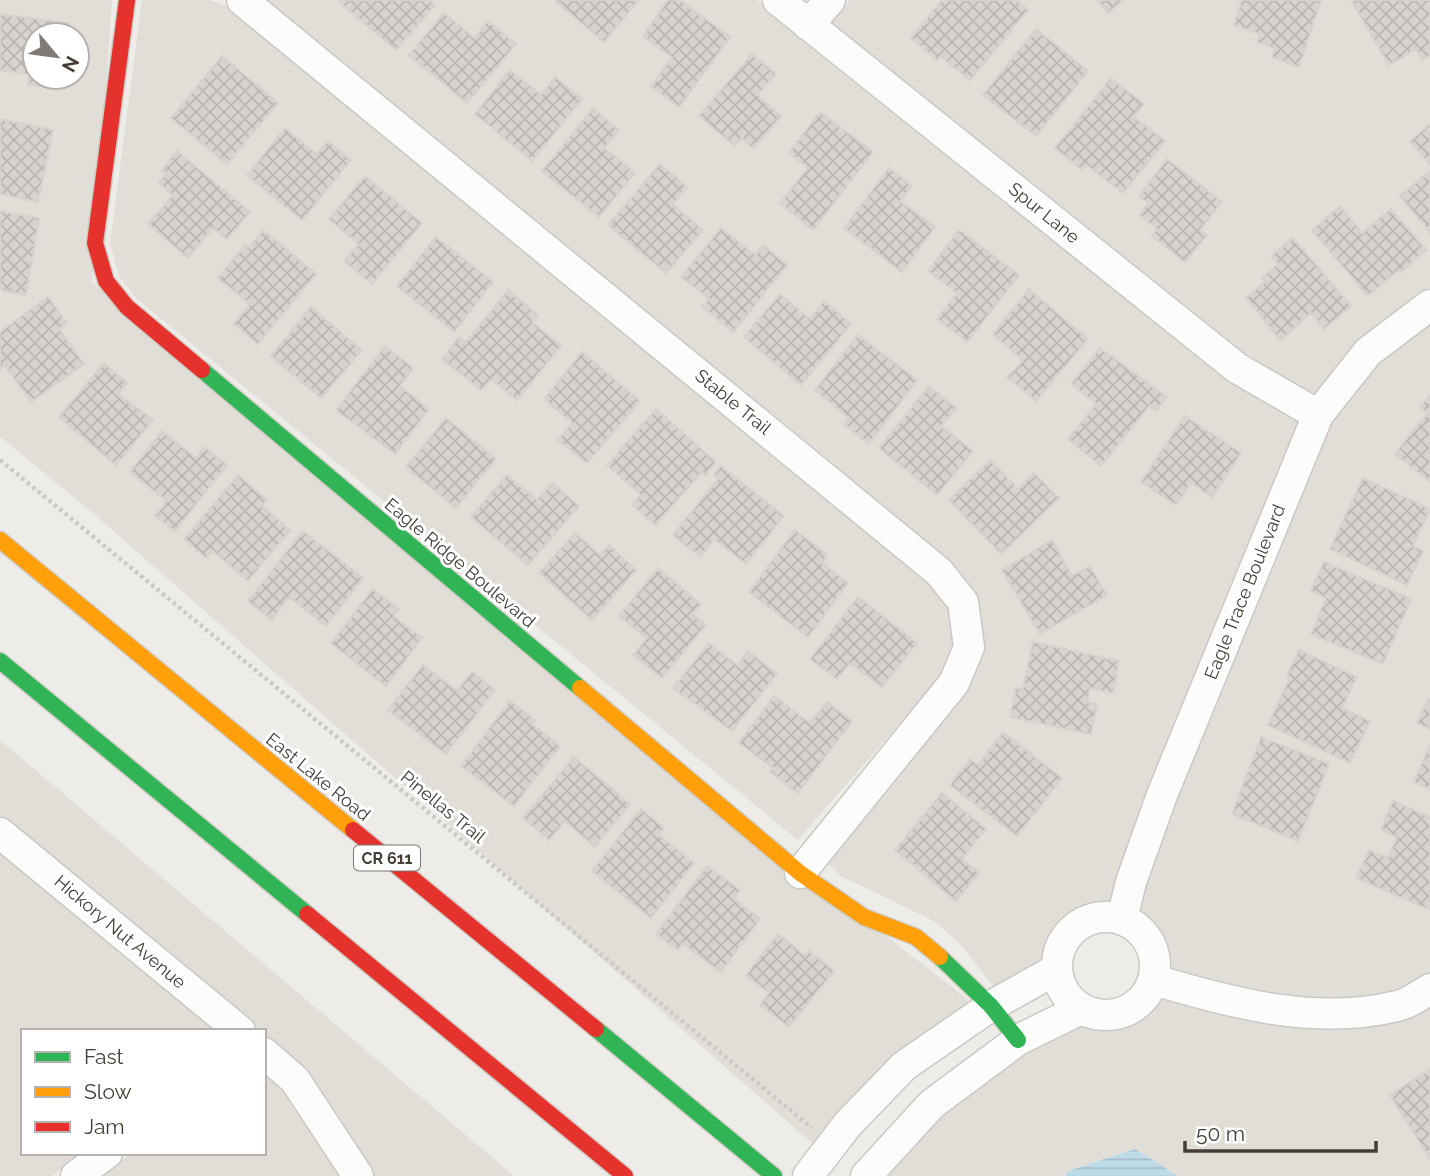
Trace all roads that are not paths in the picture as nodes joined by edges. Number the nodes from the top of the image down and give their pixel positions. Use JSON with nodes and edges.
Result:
{"nodes":[{"id":1,"x":127,"y":0,"type":"edge"},
{"id":2,"x":242,"y":0,"type":"edge"},
{"id":3,"x":778,"y":0,"type":"edge"},
{"id":4,"x":830,"y":0,"type":"edge"},
{"id":5,"x":808,"y":25,"type":"junction"},
{"id":6,"x":1430,"y":305,"type":"edge"},
{"id":7,"x":1318,"y":415,"type":"junction"},
{"id":8,"x":0,"y":540,"type":"edge"},
{"id":9,"x":0,"y":661,"type":"edge"},
{"id":10,"x":0,"y":833,"type":"edge"},
{"id":11,"x":800,"y":873,"type":"junction"},
{"id":12,"x":1122,"y":919,"type":"junction"},
{"id":13,"x":1057,"y":969,"type":"junction"},
{"id":14,"x":1154,"y":980,"type":"junction"},
{"id":15,"x":1430,"y":989,"type":"edge"},
{"id":16,"x":991,"y":1006,"type":"junction"},
{"id":17,"x":1081,"y":1009,"type":"junction"},
{"id":18,"x":237,"y":1029,"type":"edge"},
{"id":19,"x":1018,"y":1040,"type":"junction"},
{"id":20,"x":266,"y":1055,"type":"edge"},
{"id":21,"x":104,"y":1155,"type":"edge"},
{"id":22,"x":76,"y":1176,"type":"edge"},
{"id":23,"x":358,"y":1176,"type":"edge"},
{"id":24,"x":625,"y":1176,"type":"edge"},
{"id":25,"x":774,"y":1176,"type":"edge"},
{"id":26,"x":808,"y":1176,"type":"edge"},
{"id":27,"x":866,"y":1176,"type":"edge"}],
"edges":[{"from":1,"to":11,"type":"main road","name":"Eagle Ridge Boulevard"},
{"from":2,"to":11,"type":"street","name":"Stable Trail"},
{"from":3,"to":5,"type":"street","name":"Spur Lane"},
{"from":4,"to":5,"type":"street"},
{"from":5,"to":7,"type":"street","name":"Spur Lane"},
{"from":6,"to":7,"type":"street","name":"Eagle Trace Boulevard"},
{"from":7,"to":12,"type":"street","name":"Eagle Trace Boulevard"},
{"from":8,"to":25,"type":"main road","name":"East Lake Road","number":"CR 611"},
{"from":9,"to":24,"type":"main road"},
{"from":10,"to":18,"type":"street","name":"Hickory Nut Avenue"},
{"from":11,"to":16,"type":"main road","name":"Eagle Ridge Boulevard"},
{"from":12,"to":13,"type":"street"},
{"from":12,"to":14,"type":"street"},
{"from":13,"to":16,"type":"street"},
{"from":13,"to":17,"type":"street"},
{"from":14,"to":15,"type":"street"},
{"from":14,"to":17,"type":"street"},
{"from":16,"to":19,"type":"main road","name":"Eagle Ridge Boulevard"},
{"from":16,"to":26,"type":"street"},
{"from":17,"to":19,"type":"street"},
{"from":19,"to":27,"type":"street"},
{"from":20,"to":23,"type":"street"},
{"from":21,"to":22,"type":"street"}]}
